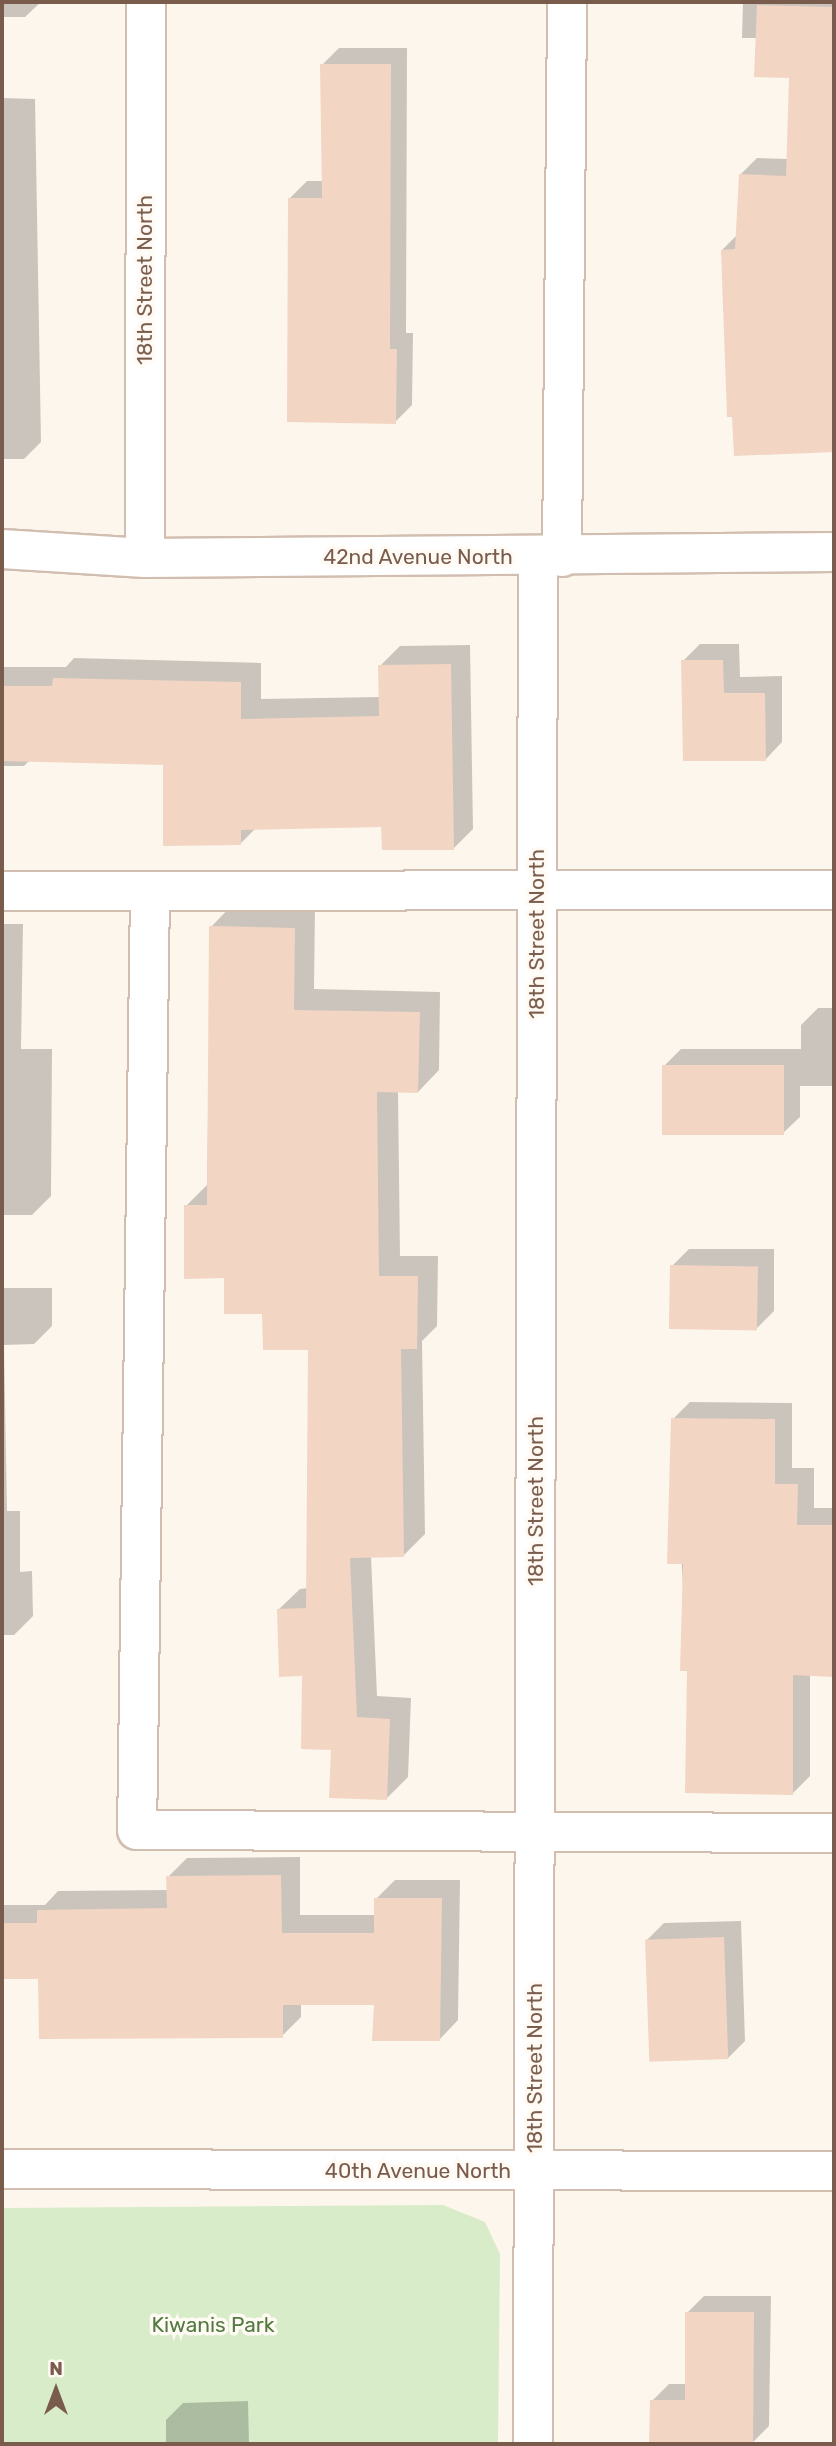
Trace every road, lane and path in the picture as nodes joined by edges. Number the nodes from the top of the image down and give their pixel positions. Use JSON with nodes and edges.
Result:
{"nodes":[{"id":1,"x":146,"y":2,"type":"edge"},
{"id":2,"x":567,"y":2,"type":"edge"},
{"id":3,"x":2,"y":550,"type":"edge"},
{"id":4,"x":834,"y":552,"type":"edge"},
{"id":5,"x":550,"y":557,"type":"junction"},
{"id":6,"x":145,"y":558,"type":"junction"},
{"id":7,"x":834,"y":890,"type":"edge"},
{"id":8,"x":2,"y":891,"type":"edge"},
{"id":9,"x":150,"y":892,"type":"junction"},
{"id":10,"x":537,"y":892,"type":"junction"},
{"id":11,"x":536,"y":1830,"type":"junction"},
{"id":12,"x":834,"y":1833,"type":"edge"},
{"id":13,"x":2,"y":2169,"type":"edge"},
{"id":14,"x":535,"y":2171,"type":"junction"},
{"id":15,"x":834,"y":2171,"type":"edge"},
{"id":16,"x":533,"y":2444,"type":"edge"}],
"edges":[{"from":1,"to":6,"type":"street","name":"18th Street North"},
{"from":2,"to":5,"type":"street","name":"18th Street North"},
{"from":3,"to":6,"type":"street","name":"42nd Avenue North"},
{"from":4,"to":5,"type":"street","name":"42nd Avenue North"},
{"from":5,"to":6,"type":"street","name":"42nd Avenue North"},
{"from":5,"to":10,"type":"street","name":"18th Street North"},
{"from":7,"to":10,"type":"street"},
{"from":8,"to":9,"type":"street"},
{"from":9,"to":10,"type":"street"},
{"from":9,"to":11,"type":"street"},
{"from":10,"to":11,"type":"street","name":"18th Street North"},
{"from":11,"to":12,"type":"street"},
{"from":11,"to":14,"type":"street","name":"18th Street North"},
{"from":13,"to":14,"type":"street","name":"40th Avenue North"},
{"from":14,"to":15,"type":"street","name":"40th Avenue North"},
{"from":14,"to":16,"type":"street","name":"18th Street North"}]}
